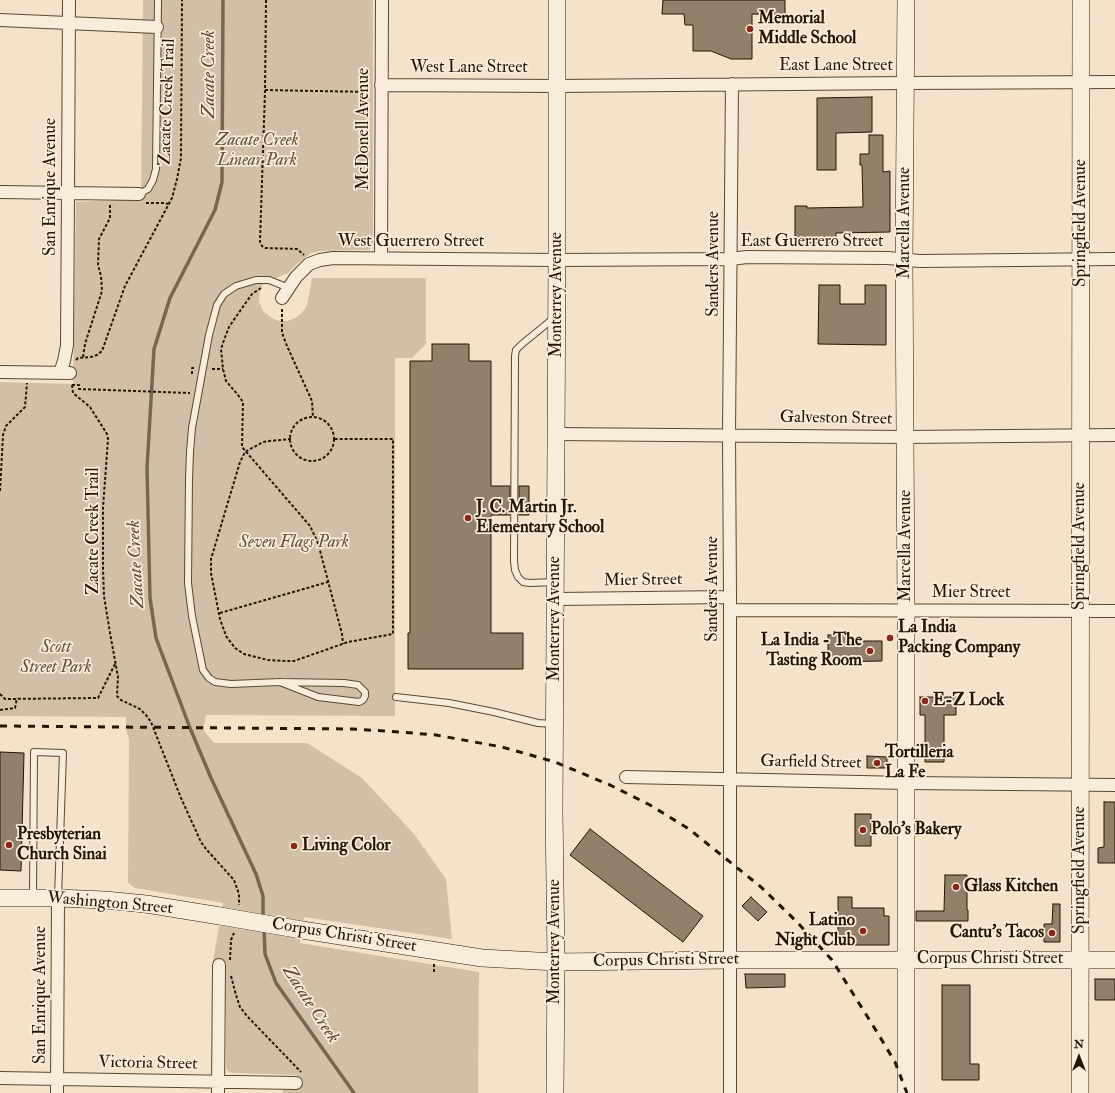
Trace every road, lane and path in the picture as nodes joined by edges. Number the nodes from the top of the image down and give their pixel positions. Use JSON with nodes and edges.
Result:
{"nodes":[{"id":1,"x":69,"y":0,"type":"edge"},
{"id":2,"x":158,"y":0,"type":"edge"},
{"id":3,"x":182,"y":0,"type":"edge"},
{"id":4,"x":266,"y":0,"type":"edge"},
{"id":5,"x":382,"y":0,"type":"edge"},
{"id":6,"x":557,"y":0,"type":"edge"},
{"id":7,"x":906,"y":0,"type":"edge"},
{"id":8,"x":1081,"y":0,"type":"edge"},
{"id":9,"x":0,"y":20,"type":"edge"},
{"id":10,"x":69,"y":23,"type":"junction"},
{"id":11,"x":157,"y":27,"type":"junction"},
{"id":12,"x":1081,"y":82,"type":"junction"},
{"id":13,"x":1115,"y":82,"type":"edge"},
{"id":14,"x":906,"y":83,"type":"junction"},
{"id":15,"x":732,"y":84,"type":"junction"},
{"id":16,"x":382,"y":85,"type":"junction"},
{"id":17,"x":557,"y":86,"type":"junction"},
{"id":18,"x":265,"y":90,"type":"junction"},
{"id":19,"x":371,"y":92,"type":"dead end"},
{"id":20,"x":0,"y":192,"type":"edge"},
{"id":21,"x":68,"y":193,"type":"junction"},
{"id":22,"x":140,"y":198,"type":"junction"},
{"id":23,"x":110,"y":203,"type":"dead end"},
{"id":24,"x":168,"y":204,"type":"junction"},
{"id":25,"x":381,"y":258,"type":"junction"},
{"id":26,"x":731,"y":259,"type":"junction"},
{"id":27,"x":904,"y":259,"type":"junction"},
{"id":28,"x":1115,"y":259,"type":"edge"},
{"id":29,"x":557,"y":260,"type":"junction"},
{"id":30,"x":1081,"y":260,"type":"junction"},
{"id":31,"x":309,"y":264,"type":"junction"},
{"id":32,"x":265,"y":286,"type":"dead end"},
{"id":33,"x":286,"y":293,"type":"joint"},
{"id":34,"x":557,"y":315,"type":"junction"},
{"id":35,"x":281,"y":319,"type":"dead end"},
{"id":36,"x":83,"y":358,"type":"junction"},
{"id":37,"x":75,"y":361,"type":"dead end"},
{"id":38,"x":0,"y":372,"type":"edge"},
{"id":39,"x":68,"y":378,"type":"junction"},
{"id":40,"x":27,"y":383,"type":"dead end"},
{"id":41,"x":191,"y":393,"type":"dead end"},
{"id":42,"x":313,"y":417,"type":"junction"},
{"id":43,"x":556,"y":434,"type":"junction"},
{"id":44,"x":729,"y":435,"type":"junction"},
{"id":45,"x":1080,"y":435,"type":"junction"},
{"id":46,"x":1115,"y":435,"type":"edge"},
{"id":47,"x":905,"y":436,"type":"junction"},
{"id":48,"x":291,"y":439,"type":"junction"},
{"id":49,"x":334,"y":439,"type":"junction"},
{"id":50,"x":245,"y":452,"type":"junction"},
{"id":51,"x":0,"y":491,"type":"edge"},
{"id":52,"x":328,"y":582,"type":"junction"},
{"id":53,"x":556,"y":582,"type":"junction"},
{"id":54,"x":730,"y":597,"type":"junction"},
{"id":55,"x":556,"y":600,"type":"junction"},
{"id":56,"x":730,"y":610,"type":"junction"},
{"id":57,"x":906,"y":610,"type":"junction"},
{"id":58,"x":1080,"y":610,"type":"junction"},
{"id":59,"x":1115,"y":611,"type":"edge"},
{"id":60,"x":219,"y":613,"type":"junction"},
{"id":61,"x":343,"y":644,"type":"junction"},
{"id":62,"x":115,"y":662,"type":"junction"},
{"id":63,"x":280,"y":682,"type":"junction"},
{"id":64,"x":0,"y":694,"type":"edge"},
{"id":65,"x":396,"y":697,"type":"dead end"},
{"id":66,"x":17,"y":698,"type":"junction"},
{"id":67,"x":0,"y":710,"type":"edge"},
{"id":68,"x":555,"y":724,"type":"junction"},
{"id":69,"x":626,"y":777,"type":"dead end"},
{"id":70,"x":730,"y":778,"type":"junction"},
{"id":71,"x":906,"y":783,"type":"junction"},
{"id":72,"x":1080,"y":785,"type":"junction"},
{"id":73,"x":1115,"y":785,"type":"edge"},
{"id":74,"x":0,"y":898,"type":"edge"},
{"id":75,"x":33,"y":898,"type":"junction"},
{"id":76,"x":58,"y":898,"type":"junction"},
{"id":77,"x":238,"y":906,"type":"dead end"},
{"id":78,"x":220,"y":916,"type":"joint"},
{"id":79,"x":235,"y":927,"type":"dead end"},
{"id":80,"x":730,"y":960,"type":"junction"},
{"id":81,"x":906,"y":960,"type":"junction"},
{"id":82,"x":1080,"y":960,"type":"junction"},
{"id":83,"x":1115,"y":960,"type":"edge"},
{"id":84,"x":434,"y":962,"type":"dead end"},
{"id":85,"x":556,"y":962,"type":"junction"},
{"id":86,"x":224,"y":963,"type":"joint"},
{"id":87,"x":434,"y":972,"type":"dead end"},
{"id":88,"x":231,"y":974,"type":"dead end"},
{"id":89,"x":0,"y":1078,"type":"edge"},
{"id":90,"x":57,"y":1079,"type":"junction"},
{"id":91,"x":299,"y":1080,"type":"joint"},
{"id":92,"x":218,"y":1087,"type":"edge"},
{"id":93,"x":57,"y":1093,"type":"edge"},
{"id":94,"x":555,"y":1093,"type":"edge"},
{"id":95,"x":730,"y":1093,"type":"edge"},
{"id":96,"x":906,"y":1093,"type":"edge"},
{"id":97,"x":1080,"y":1093,"type":"edge"}],
"edges":[{"from":1,"to":10,"type":"street","name":"San Enrique Avenue"},
{"from":2,"to":11,"type":"lane"},
{"from":3,"to":24,"type":"path","name":"Zacate Creek Trail"},
{"from":4,"to":18,"type":"path"},
{"from":5,"to":16,"type":"street","name":"McDonell Avenue"},
{"from":6,"to":17,"type":"main road","name":"Monterrey Avenue"},
{"from":7,"to":14,"type":"main road","name":"Marcella Avenue"},
{"from":8,"to":12,"type":"main road","name":"Springfield Avenue"},
{"from":9,"to":10,"type":"street"},
{"from":10,"to":11,"type":"street"},
{"from":10,"to":21,"type":"street","name":"San Enrique Avenue"},
{"from":11,"to":22,"type":"lane"},
{"from":12,"to":13,"type":"street","name":"East Lane Street"},
{"from":12,"to":14,"type":"street","name":"East Lane Street"},
{"from":12,"to":30,"type":"main road","name":"Springfield Avenue"},
{"from":14,"to":15,"type":"street","name":"East Lane Street"},
{"from":14,"to":27,"type":"main road","name":"Marcella Avenue"},
{"from":15,"to":17,"type":"street","name":"East Lane Street"},
{"from":15,"to":26,"type":"street","name":"Sanders Avenue"},
{"from":16,"to":17,"type":"street","name":"West Lane Street"},
{"from":16,"to":25,"type":"street","name":"McDonell Avenue"},
{"from":17,"to":29,"type":"main road","name":"Monterrey Avenue"},
{"from":18,"to":19,"type":"path"},
{"from":18,"to":31,"type":"path"},
{"from":20,"to":21,"type":"street"},
{"from":21,"to":22,"type":"street"},
{"from":21,"to":39,"type":"street","name":"San Enrique Avenue"},
{"from":22,"to":24,"type":"path"},
{"from":23,"to":36,"type":"path"},
{"from":24,"to":36,"type":"path","name":"Zacate Creek Trail"},
{"from":25,"to":29,"type":"street","name":"West Guerrero Street"},
{"from":25,"to":31,"type":"street","name":"West Guerrero Street"},
{"from":26,"to":27,"type":"street","name":"East Guerrero Street"},
{"from":26,"to":29,"type":"street","name":"East Guerrero Street"},
{"from":26,"to":44,"type":"street","name":"Sanders Avenue"},
{"from":27,"to":30,"type":"street","name":"East Guerrero Street"},
{"from":27,"to":47,"type":"main road","name":"Marcella Avenue"},
{"from":28,"to":30,"type":"street","name":"East Guerrero Street"},
{"from":29,"to":34,"type":"main road","name":"Monterrey Avenue"},
{"from":30,"to":45,"type":"main road","name":"Springfield Avenue"},
{"from":31,"to":33,"type":"street"},
{"from":32,"to":50,"type":"path"},
{"from":33,"to":63,"type":"lane"},
{"from":34,"to":43,"type":"main road","name":"Monterrey Avenue"},
{"from":34,"to":53,"type":"lane"},
{"from":35,"to":42,"type":"path"},
{"from":36,"to":37,"type":"path","name":"Zacate Creek Trail"},
{"from":38,"to":39,"type":"street"},
{"from":39,"to":41,"type":"path"},
{"from":39,"to":62,"type":"path","name":"Zacate Creek Trail"},
{"from":40,"to":51,"type":"path"},
{"from":42,"to":48,"type":"path"},
{"from":42,"to":49,"type":"path"},
{"from":43,"to":44,"type":"street","name":"Galveston Street"},
{"from":43,"to":53,"type":"main road","name":"Monterrey Avenue"},
{"from":44,"to":47,"type":"street","name":"Galveston Street"},
{"from":44,"to":54,"type":"street","name":"Sanders Avenue"},
{"from":45,"to":46,"type":"street","name":"Galveston Street"},
{"from":45,"to":47,"type":"street","name":"Galveston Street"},
{"from":45,"to":58,"type":"main road","name":"Springfield Avenue"},
{"from":47,"to":57,"type":"main road","name":"Marcella Avenue"},
{"from":48,"to":49,"type":"path"},
{"from":48,"to":50,"type":"path"},
{"from":49,"to":61,"type":"path"},
{"from":50,"to":52,"type":"path"},
{"from":50,"to":60,"type":"path"},
{"from":52,"to":60,"type":"path"},
{"from":52,"to":61,"type":"path"},
{"from":53,"to":55,"type":"main road","name":"Monterrey Avenue"},
{"from":54,"to":55,"type":"street","name":"Mier Street"},
{"from":54,"to":56,"type":"street","name":"Sanders Avenue"},
{"from":55,"to":68,"type":"main road","name":"Monterrey Avenue"},
{"from":56,"to":57,"type":"street","name":"Mier Street"},
{"from":56,"to":70,"type":"street","name":"Sanders Avenue"},
{"from":57,"to":58,"type":"street","name":"Mier Street"},
{"from":57,"to":71,"type":"main road","name":"Marcella Avenue"},
{"from":58,"to":59,"type":"street","name":"Mier Street"},
{"from":58,"to":72,"type":"main road","name":"Springfield Avenue"},
{"from":60,"to":61,"type":"path"},
{"from":62,"to":66,"type":"path"},
{"from":62,"to":77,"type":"path","name":"Zacate Creek Trail"},
{"from":63,"to":63,"type":"lane"},
{"from":64,"to":66,"type":"path"},
{"from":65,"to":68,"type":"lane"},
{"from":66,"to":67,"type":"path"},
{"from":68,"to":85,"type":"main road","name":"Monterrey Avenue"},
{"from":69,"to":70,"type":"street","name":"Garfield Street"},
{"from":70,"to":71,"type":"street","name":"Garfield Street"},
{"from":70,"to":80,"type":"street","name":"Sanders Avenue"},
{"from":71,"to":72,"type":"street","name":"Garfield Street"},
{"from":71,"to":81,"type":"main road","name":"Marcella Avenue"},
{"from":72,"to":73,"type":"street","name":"Garfield Street"},
{"from":72,"to":82,"type":"main road","name":"Springfield Avenue"},
{"from":74,"to":75,"type":"main road","name":"Washington Street"},
{"from":75,"to":76,"type":"main road","name":"Washington Street"},
{"from":75,"to":76,"type":"lane"},
{"from":76,"to":78,"type":"main road","name":"Washington Street"},
{"from":76,"to":90,"type":"street","name":"San Enrique Avenue"},
{"from":78,"to":85,"type":"main road","name":"Corpus Christi Street","bridge":true},
{"from":79,"to":86,"type":"path"},
{"from":80,"to":81,"type":"main road","name":"Corpus Christi Street"},
{"from":80,"to":85,"type":"main road","name":"Corpus Christi Street"},
{"from":80,"to":95,"type":"street","name":"Sanders Avenue"},
{"from":81,"to":82,"type":"main road","name":"Corpus Christi Street"},
{"from":81,"to":96,"type":"main road","name":"Marcella Avenue"},
{"from":82,"to":83,"type":"main road","name":"Corpus Christi Street"},
{"from":82,"to":97,"type":"main road","name":"Springfield Avenue"},
{"from":84,"to":87,"type":"path"},
{"from":85,"to":94,"type":"main road","name":"Monterrey Avenue"},
{"from":86,"to":92,"type":"street"},
{"from":88,"to":91,"type":"path"},
{"from":89,"to":90,"type":"street","name":"Victoria Street"},
{"from":90,"to":92,"type":"street","name":"Victoria Street"},
{"from":90,"to":93,"type":"street","name":"San Enrique Avenue"},
{"from":91,"to":92,"type":"street","name":"Victoria Street"}]}
